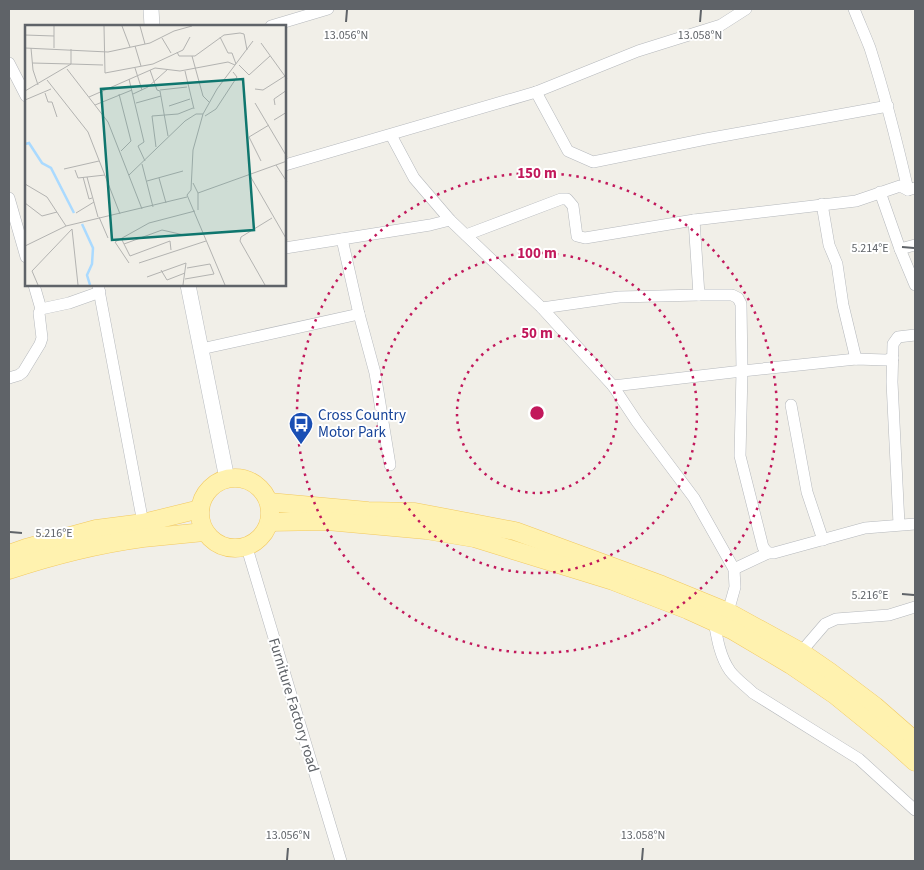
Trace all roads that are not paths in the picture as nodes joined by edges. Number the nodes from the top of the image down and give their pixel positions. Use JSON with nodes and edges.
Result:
{"nodes":[{"id":1,"x":151,"y":9,"type":"edge"},
{"id":2,"x":328,"y":9,"type":"edge"},
{"id":3,"x":746,"y":9,"type":"edge"},
{"id":4,"x":854,"y":9,"type":"edge"},
{"id":5,"x":152,"y":25,"type":"edge"},
{"id":6,"x":274,"y":25,"type":"edge"},
{"id":7,"x":9,"y":62,"type":"edge"},
{"id":8,"x":536,"y":92,"type":"junction"},
{"id":9,"x":25,"y":94,"type":"edge"},
{"id":10,"x":888,"y":106,"type":"junction"},
{"id":11,"x":391,"y":135,"type":"junction"},
{"id":12,"x":286,"y":165,"type":"edge"},
{"id":13,"x":912,"y":189,"type":"edge"},
{"id":14,"x":880,"y":192,"type":"junction"},
{"id":15,"x":9,"y":198,"type":"edge"},
{"id":16,"x":822,"y":204,"type":"junction"},
{"id":17,"x":450,"y":220,"type":"junction"},
{"id":18,"x":694,"y":220,"type":"junction"},
{"id":19,"x":466,"y":235,"type":"junction"},
{"id":20,"x":342,"y":239,"type":"junction"},
{"id":21,"x":915,"y":245,"type":"edge"},
{"id":22,"x":286,"y":248,"type":"edge"},
{"id":23,"x":900,"y":249,"type":"junction"},
{"id":24,"x":25,"y":254,"type":"edge"},
{"id":25,"x":34,"y":286,"type":"edge"},
{"id":26,"x":188,"y":286,"type":"edge"},
{"id":27,"x":915,"y":286,"type":"edge"},
{"id":28,"x":99,"y":289,"type":"edge"},
{"id":29,"x":699,"y":295,"type":"junction"},
{"id":30,"x":542,"y":308,"type":"junction"},
{"id":31,"x":41,"y":309,"type":"junction"},
{"id":32,"x":359,"y":314,"type":"junction"},
{"id":33,"x":915,"y":335,"type":"edge"},
{"id":34,"x":202,"y":350,"type":"junction"},
{"id":35,"x":894,"y":358,"type":"junction"},
{"id":36,"x":856,"y":359,"type":"junction"},
{"id":37,"x":742,"y":371,"type":"junction"},
{"id":38,"x":9,"y":378,"type":"edge"},
{"id":39,"x":613,"y":386,"type":"junction"},
{"id":40,"x":790,"y":404,"type":"dead end"},
{"id":41,"x":390,"y":465,"type":"dead end"},
{"id":42,"x":227,"y":479,"type":"junction"},
{"id":43,"x":269,"y":502,"type":"junction"},
{"id":44,"x":200,"y":509,"type":"junction"},
{"id":45,"x":270,"y":522,"type":"junction"},
{"id":46,"x":144,"y":523,"type":"junction"},
{"id":47,"x":899,"y":524,"type":"junction"},
{"id":48,"x":915,"y":524,"type":"edge"},
{"id":49,"x":204,"y":532,"type":"junction"},
{"id":50,"x":823,"y":540,"type":"junction"},
{"id":51,"x":247,"y":548,"type":"junction"},
{"id":52,"x":768,"y":553,"type":"junction"},
{"id":53,"x":9,"y":554,"type":"edge"},
{"id":54,"x":734,"y":568,"type":"junction"},
{"id":55,"x":9,"y":570,"type":"edge"},
{"id":56,"x":915,"y":607,"type":"edge"},
{"id":57,"x":721,"y":617,"type":"junction"},
{"id":58,"x":801,"y":652,"type":"junction"},
{"id":59,"x":915,"y":741,"type":"edge"},
{"id":60,"x":915,"y":762,"type":"edge"},
{"id":61,"x":915,"y":810,"type":"edge"},
{"id":62,"x":341,"y":861,"type":"edge"}],
"edges":[{"from":1,"to":5,"type":"street"},
{"from":2,"to":6,"type":"street"},
{"from":3,"to":8,"type":"street"},
{"from":4,"to":10,"type":"street"},
{"from":7,"to":9,"type":"street"},
{"from":8,"to":10,"type":"street"},
{"from":8,"to":11,"type":"street"},
{"from":10,"to":13,"type":"street"},
{"from":11,"to":12,"type":"street"},
{"from":11,"to":17,"type":"street"},
{"from":13,"to":14,"type":"street"},
{"from":14,"to":16,"type":"street"},
{"from":14,"to":23,"type":"street"},
{"from":15,"to":24,"type":"street"},
{"from":16,"to":18,"type":"street"},
{"from":16,"to":36,"type":"street"},
{"from":17,"to":19,"type":"street"},
{"from":17,"to":20,"type":"street"},
{"from":18,"to":19,"type":"street"},
{"from":18,"to":29,"type":"street"},
{"from":19,"to":30,"type":"street"},
{"from":20,"to":22,"type":"street"},
{"from":20,"to":32,"type":"street"},
{"from":21,"to":23,"type":"street"},
{"from":23,"to":27,"type":"street"},
{"from":25,"to":31,"type":"street"},
{"from":26,"to":34,"type":"street"},
{"from":28,"to":31,"type":"street"},
{"from":28,"to":46,"type":"street"},
{"from":29,"to":30,"type":"street"},
{"from":29,"to":37,"type":"street"},
{"from":30,"to":39,"type":"street"},
{"from":31,"to":38,"type":"street"},
{"from":32,"to":34,"type":"street"},
{"from":32,"to":41,"type":"street"},
{"from":33,"to":35,"type":"street"},
{"from":34,"to":42,"type":"street"},
{"from":35,"to":36,"type":"street"},
{"from":35,"to":47,"type":"street"},
{"from":36,"to":37,"type":"street"},
{"from":37,"to":39,"type":"street"},
{"from":37,"to":52,"type":"street"},
{"from":39,"to":54,"type":"street"},
{"from":40,"to":50,"type":"street"},
{"from":42,"to":43,"type":"main road"},
{"from":42,"to":44,"type":"main road"},
{"from":43,"to":45,"type":"main road"},
{"from":43,"to":57,"type":"main road"},
{"from":44,"to":46,"type":"main road"},
{"from":44,"to":49,"type":"main road"},
{"from":45,"to":51,"type":"main road"},
{"from":45,"to":57,"type":"main road"},
{"from":46,"to":53,"type":"main road"},
{"from":47,"to":48,"type":"street"},
{"from":47,"to":50,"type":"street"},
{"from":49,"to":51,"type":"main road"},
{"from":49,"to":55,"type":"main road"},
{"from":50,"to":52,"type":"street"},
{"from":51,"to":62,"type":"street","name":"Furniture Factory road"},
{"from":52,"to":54,"type":"street"},
{"from":54,"to":57,"type":"street"},
{"from":56,"to":58,"type":"street"},
{"from":57,"to":58,"type":"main road"},
{"from":57,"to":60,"type":"main road"},
{"from":57,"to":61,"type":"street"},
{"from":58,"to":59,"type":"main road"}]}
